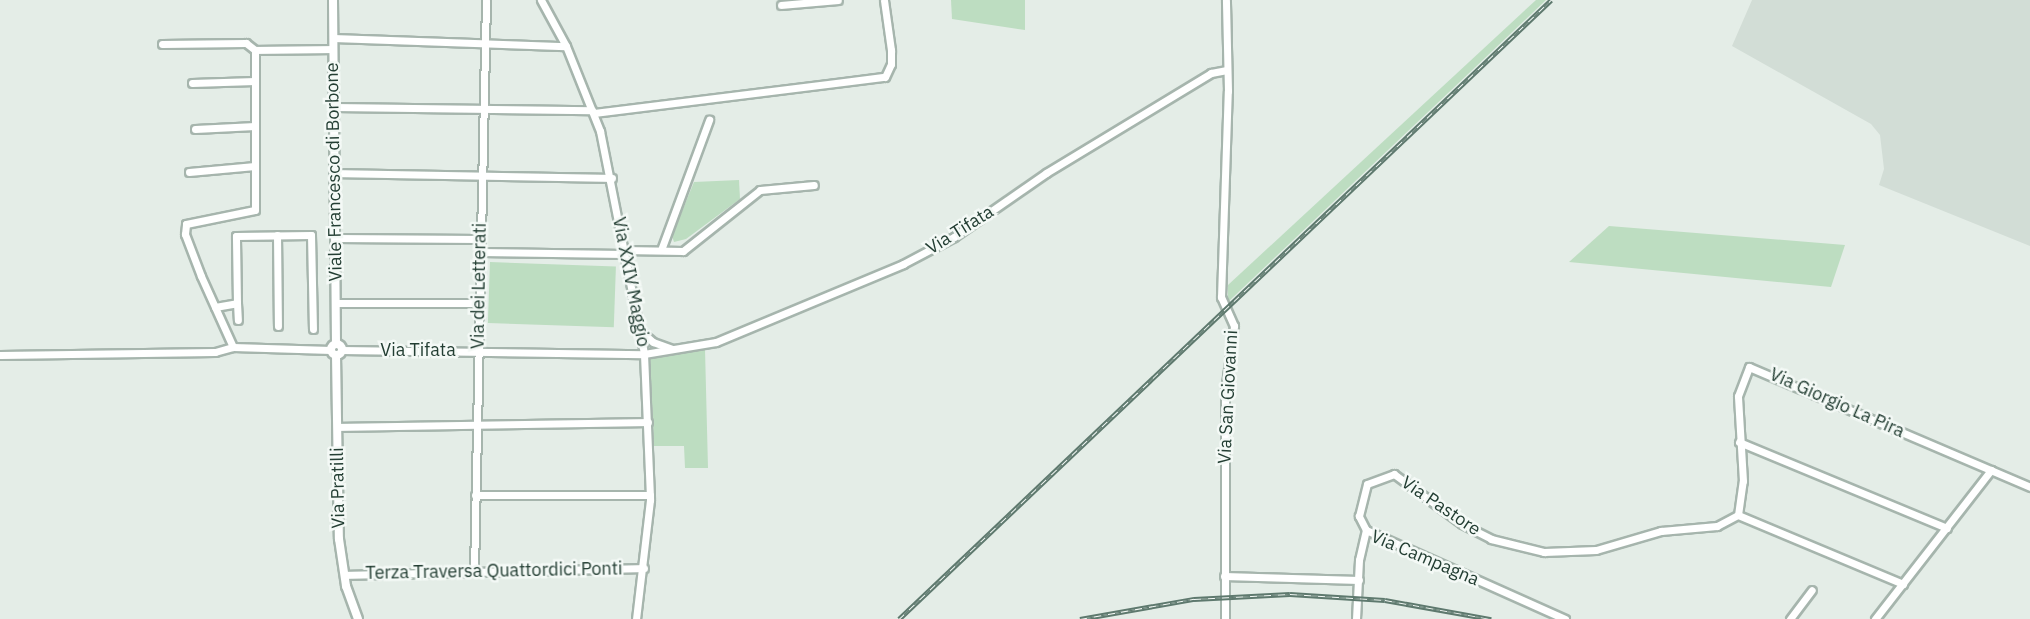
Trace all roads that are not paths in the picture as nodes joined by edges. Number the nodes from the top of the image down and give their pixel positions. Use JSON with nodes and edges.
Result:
{"nodes":[{"id":1,"x":333,"y":0,"type":"edge"},
{"id":2,"x":486,"y":0,"type":"edge"},
{"id":3,"x":541,"y":0,"type":"edge"},
{"id":4,"x":838,"y":0,"type":"edge"},
{"id":5,"x":884,"y":0,"type":"edge"},
{"id":6,"x":1226,"y":0,"type":"edge"},
{"id":7,"x":781,"y":5,"type":"dead end"},
{"id":8,"x":333,"y":38,"type":"junction"},
{"id":9,"x":162,"y":44,"type":"dead end"},
{"id":10,"x":484,"y":45,"type":"junction"},
{"id":11,"x":566,"y":46,"type":"junction"},
{"id":12,"x":333,"y":49,"type":"junction"},
{"id":13,"x":255,"y":50,"type":"junction"},
{"id":14,"x":1227,"y":70,"type":"junction"},
{"id":15,"x":255,"y":81,"type":"junction"},
{"id":16,"x":192,"y":83,"type":"dead end"},
{"id":17,"x":334,"y":107,"type":"junction"},
{"id":18,"x":482,"y":109,"type":"junction"},
{"id":19,"x":593,"y":111,"type":"junction"},
{"id":20,"x":709,"y":120,"type":"dead end"},
{"id":21,"x":255,"y":126,"type":"junction"},
{"id":22,"x":195,"y":129,"type":"dead end"},
{"id":23,"x":255,"y":166,"type":"junction"},
{"id":24,"x":189,"y":172,"type":"dead end"},
{"id":25,"x":334,"y":173,"type":"junction"},
{"id":26,"x":481,"y":175,"type":"junction"},
{"id":27,"x":612,"y":178,"type":"junction"},
{"id":28,"x":814,"y":185,"type":"dead end"},
{"id":29,"x":277,"y":235,"type":"junction"},
{"id":30,"x":335,"y":238,"type":"junction"},
{"id":31,"x":480,"y":239,"type":"junction"},
{"id":32,"x":661,"y":250,"type":"junction"},
{"id":33,"x":480,"y":252,"type":"junction"},
{"id":34,"x":624,"y":252,"type":"junction"},
{"id":35,"x":237,"y":303,"type":"junction"},
{"id":36,"x":336,"y":303,"type":"junction"},
{"id":37,"x":479,"y":303,"type":"junction"},
{"id":38,"x":215,"y":307,"type":"junction"},
{"id":39,"x":238,"y":320,"type":"dead end"},
{"id":40,"x":278,"y":326,"type":"dead end"},
{"id":41,"x":313,"y":328,"type":"dead end"},
{"id":42,"x":638,"y":329,"type":"junction"},
{"id":43,"x":233,"y":347,"type":"junction"},
{"id":44,"x":674,"y":349,"type":"junction"},
{"id":45,"x":336,"y":350,"type":"junction"},
{"id":46,"x":478,"y":350,"type":"junction"},
{"id":47,"x":644,"y":354,"type":"junction"},
{"id":48,"x":0,"y":355,"type":"edge"},
{"id":49,"x":648,"y":422,"type":"junction"},
{"id":50,"x":476,"y":426,"type":"junction"},
{"id":51,"x":337,"y":428,"type":"junction"},
{"id":52,"x":1739,"y":442,"type":"junction"},
{"id":53,"x":1990,"y":470,"type":"junction"},
{"id":54,"x":2030,"y":487,"type":"edge"},
{"id":55,"x":475,"y":495,"type":"junction"},
{"id":56,"x":650,"y":495,"type":"junction"},
{"id":57,"x":1738,"y":515,"type":"junction"},
{"id":58,"x":1947,"y":528,"type":"junction"},
{"id":59,"x":1366,"y":530,"type":"junction"},
{"id":60,"x":644,"y":568,"type":"junction"},
{"id":61,"x":474,"y":572,"type":"junction"},
{"id":62,"x":344,"y":575,"type":"junction"},
{"id":63,"x":1224,"y":576,"type":"junction"},
{"id":64,"x":1359,"y":579,"type":"junction"},
{"id":65,"x":1904,"y":584,"type":"junction"},
{"id":66,"x":1812,"y":590,"type":"dead end"},
{"id":67,"x":358,"y":619,"type":"edge"},
{"id":68,"x":636,"y":619,"type":"edge"},
{"id":69,"x":1225,"y":619,"type":"edge"},
{"id":70,"x":1356,"y":619,"type":"edge"},
{"id":71,"x":1565,"y":619,"type":"edge"},
{"id":72,"x":1790,"y":619,"type":"edge"},
{"id":73,"x":1875,"y":619,"type":"edge"}],
"edges":[{"from":1,"to":8,"type":"street","name":"Viale Francesco di Borbone"},
{"from":2,"to":10,"type":"street","name":"Via dei Letterati"},
{"from":3,"to":11,"type":"street","name":"Via XXIV Maggio"},
{"from":4,"to":7,"type":"street"},
{"from":5,"to":19,"type":"street"},
{"from":6,"to":14,"type":"street","name":"Via San Giovanni"},
{"from":8,"to":10,"type":"street"},
{"from":8,"to":12,"type":"street","name":"Viale Francesco di Borbone"},
{"from":9,"to":13,"type":"street"},
{"from":10,"to":11,"type":"street"},
{"from":10,"to":18,"type":"street","name":"Via dei Letterati"},
{"from":11,"to":19,"type":"street","name":"Via XXIV Maggio"},
{"from":12,"to":13,"type":"street"},
{"from":12,"to":17,"type":"street","name":"Viale Francesco di Borbone"},
{"from":13,"to":15,"type":"street"},
{"from":14,"to":44,"type":"street","name":"Via Tifata"},
{"from":14,"to":63,"type":"street","name":"Via San Giovanni"},
{"from":15,"to":16,"type":"street"},
{"from":15,"to":21,"type":"street"},
{"from":17,"to":18,"type":"street"},
{"from":17,"to":25,"type":"street","name":"Viale Francesco di Borbone"},
{"from":18,"to":19,"type":"street"},
{"from":18,"to":26,"type":"street","name":"Via dei Letterati"},
{"from":19,"to":27,"type":"street","name":"Via XXIV Maggio"},
{"from":20,"to":32,"type":"street"},
{"from":21,"to":22,"type":"street"},
{"from":21,"to":23,"type":"street"},
{"from":23,"to":24,"type":"street"},
{"from":23,"to":38,"type":"street"},
{"from":25,"to":26,"type":"street"},
{"from":25,"to":30,"type":"street","name":"Viale Francesco di Borbone"},
{"from":26,"to":27,"type":"street"},
{"from":26,"to":31,"type":"street","name":"Via dei Letterati"},
{"from":27,"to":34,"type":"street","name":"Via XXIV Maggio"},
{"from":28,"to":32,"type":"street"},
{"from":29,"to":35,"type":"street"},
{"from":29,"to":40,"type":"street"},
{"from":29,"to":41,"type":"street"},
{"from":30,"to":31,"type":"street"},
{"from":30,"to":36,"type":"street","name":"Viale Francesco di Borbone"},
{"from":31,"to":33,"type":"street","name":"Via dei Letterati"},
{"from":32,"to":34,"type":"street"},
{"from":33,"to":34,"type":"street"},
{"from":33,"to":37,"type":"street","name":"Via dei Letterati"},
{"from":34,"to":42,"type":"street","name":"Via XXIV Maggio"},
{"from":35,"to":38,"type":"street"},
{"from":35,"to":39,"type":"street"},
{"from":36,"to":37,"type":"street"},
{"from":36,"to":45,"type":"street","name":"Viale Francesco di Borbone"},
{"from":37,"to":46,"type":"street","name":"Via dei Letterati"},
{"from":38,"to":43,"type":"street"},
{"from":42,"to":44,"type":"street"},
{"from":42,"to":47,"type":"street","name":"Via XXIV Maggio"},
{"from":43,"to":45,"type":"street","name":"Via Tifata"},
{"from":43,"to":48,"type":"street","name":"Via Tifata"},
{"from":44,"to":47,"type":"street","name":"Via Tifata"},
{"from":45,"to":46,"type":"street","name":"Via Tifata"},
{"from":45,"to":51,"type":"street","name":"Via Pratilli"},
{"from":46,"to":47,"type":"street","name":"Via Tifata"},
{"from":46,"to":50,"type":"street","name":"Via dei Letterati"},
{"from":47,"to":49,"type":"street","name":"Via XXIV Maggio"},
{"from":49,"to":50,"type":"street"},
{"from":49,"to":56,"type":"street","name":"Via XXIV Maggio"},
{"from":50,"to":51,"type":"street"},
{"from":50,"to":55,"type":"street","name":"Via dei Letterati"},
{"from":51,"to":62,"type":"street","name":"Via Pratilli"},
{"from":52,"to":53,"type":"street","name":"Via Giorgio La Pira"},
{"from":52,"to":57,"type":"street","name":"Via Giorgio La Pira"},
{"from":52,"to":58,"type":"street"},
{"from":53,"to":54,"type":"street","name":"Via Giorgio La Pira"},
{"from":53,"to":58,"type":"street"},
{"from":55,"to":56,"type":"street"},
{"from":55,"to":61,"type":"street","name":"Via dei Letterati"},
{"from":56,"to":60,"type":"street","name":"Via XXIV Maggio"},
{"from":57,"to":59,"type":"street","name":"Via Pastore"},
{"from":57,"to":65,"type":"street"},
{"from":58,"to":65,"type":"street"},
{"from":59,"to":64,"type":"street","name":"Via Campagna"},
{"from":59,"to":71,"type":"street","name":"Via Campagna"},
{"from":60,"to":61,"type":"street","name":"Terza Traversa Quattordici Ponti"},
{"from":60,"to":68,"type":"street","name":"Via XXIV Maggio"},
{"from":61,"to":62,"type":"street","name":"Terza Traversa Quattordici Ponti"},
{"from":62,"to":67,"type":"street","name":"Via Pratilli"},
{"from":63,"to":64,"type":"street"},
{"from":63,"to":69,"type":"street","name":"Via San Giovanni"},
{"from":64,"to":70,"type":"street","name":"Via Campagna"},
{"from":65,"to":73,"type":"street"},
{"from":66,"to":72,"type":"street"}]}
